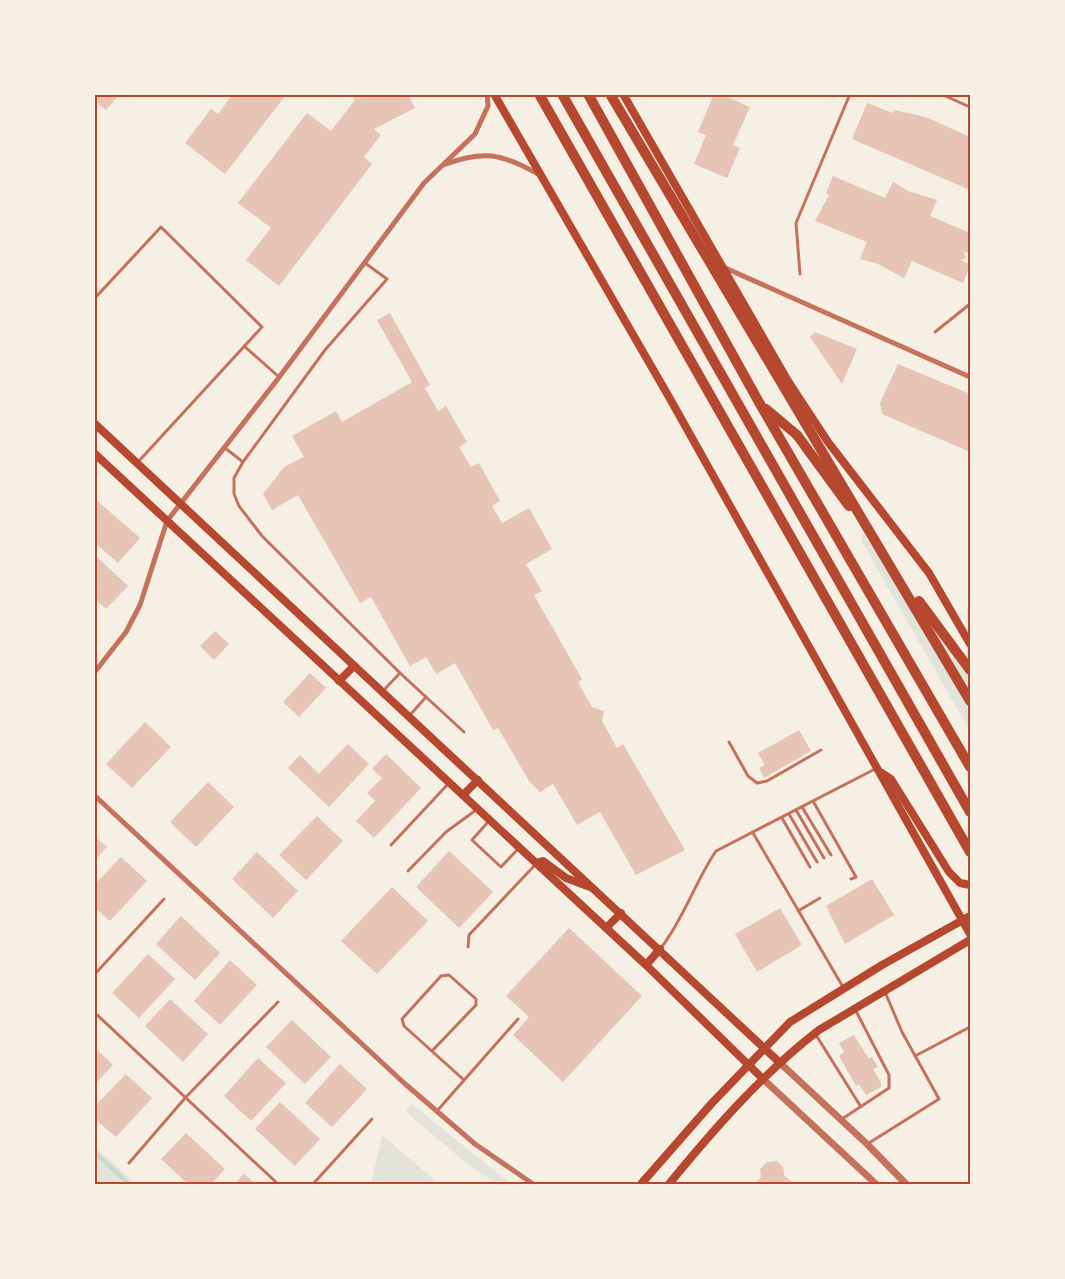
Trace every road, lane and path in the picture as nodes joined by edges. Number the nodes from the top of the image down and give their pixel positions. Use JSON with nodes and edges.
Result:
{"nodes":[{"id":1,"x":487,"y":94,"type":"edge"},
{"id":2,"x":494,"y":94,"type":"edge"},
{"id":3,"x":539,"y":94,"type":"edge"},
{"id":4,"x":562,"y":94,"type":"edge"},
{"id":5,"x":588,"y":94,"type":"edge"},
{"id":6,"x":610,"y":94,"type":"edge"},
{"id":7,"x":623,"y":94,"type":"edge"},
{"id":8,"x":850,"y":94,"type":"edge"},
{"id":9,"x":941,"y":94,"type":"edge"},
{"id":10,"x":970,"y":107,"type":"edge"},
{"id":11,"x":438,"y":167,"type":"junction"},
{"id":12,"x":540,"y":175,"type":"junction"},
{"id":13,"x":365,"y":263,"type":"junction"},
{"id":14,"x":721,"y":266,"type":"junction"},
{"id":15,"x":800,"y":274,"type":"dead end"},
{"id":16,"x":94,"y":299,"type":"edge"},
{"id":17,"x":970,"y":304,"type":"edge"},
{"id":18,"x":934,"y":332,"type":"dead end"},
{"id":19,"x":244,"y":346,"type":"junction"},
{"id":20,"x":279,"y":377,"type":"junction"},
{"id":21,"x":970,"y":377,"type":"edge"},
{"id":22,"x":760,"y":404,"type":"junction"},
{"id":23,"x":94,"y":423,"type":"edge"},
{"id":24,"x":224,"y":447,"type":"junction"},
{"id":25,"x":94,"y":453,"type":"edge"},
{"id":26,"x":243,"y":462,"type":"junction"},
{"id":27,"x":137,"y":464,"type":"junction"},
{"id":28,"x":179,"y":503,"type":"junction"},
{"id":29,"x":167,"y":520,"type":"junction"},
{"id":30,"x":970,"y":644,"type":"edge"},
{"id":31,"x":354,"y":666,"type":"junction"},
{"id":32,"x":970,"y":670,"type":"edge"},
{"id":33,"x":94,"y":673,"type":"edge"},
{"id":34,"x":400,"y":673,"type":"junction"},
{"id":35,"x":339,"y":681,"type":"junction"},
{"id":36,"x":382,"y":692,"type":"junction"},
{"id":37,"x":426,"y":697,"type":"junction"},
{"id":38,"x":970,"y":701,"type":"edge"},
{"id":39,"x":408,"y":716,"type":"junction"},
{"id":40,"x":464,"y":732,"type":"dead end"},
{"id":41,"x":729,"y":742,"type":"dead end"},
{"id":42,"x":821,"y":750,"type":"dead end"},
{"id":43,"x":970,"y":767,"type":"edge"},
{"id":44,"x":880,"y":770,"type":"junction"},
{"id":45,"x":478,"y":780,"type":"junction"},
{"id":46,"x":449,"y":783,"type":"junction"},
{"id":47,"x":94,"y":795,"type":"edge"},
{"id":48,"x":463,"y":795,"type":"junction"},
{"id":49,"x":813,"y":801,"type":"junction"},
{"id":50,"x":802,"y":807,"type":"junction"},
{"id":51,"x":477,"y":809,"type":"junction"},
{"id":52,"x":796,"y":810,"type":"junction"},
{"id":53,"x":970,"y":812,"type":"edge"},
{"id":54,"x":789,"y":814,"type":"junction"},
{"id":55,"x":782,"y":818,"type":"junction"},
{"id":56,"x":490,"y":820,"type":"junction"},
{"id":57,"x":753,"y":833,"type":"junction"},
{"id":58,"x":391,"y":845,"type":"dead end"},
{"id":59,"x":519,"y":848,"type":"junction"},
{"id":60,"x":970,"y":852,"type":"edge"},
{"id":61,"x":831,"y":855,"type":"dead end"},
{"id":62,"x":824,"y":858,"type":"dead end"},
{"id":63,"x":817,"y":862,"type":"dead end"},
{"id":64,"x":536,"y":863,"type":"junction"},
{"id":65,"x":810,"y":867,"type":"dead end"},
{"id":66,"x":408,"y":871,"type":"dead end"},
{"id":67,"x":851,"y":879,"type":"dead end"},
{"id":68,"x":970,"y":885,"type":"edge"},
{"id":69,"x":595,"y":889,"type":"junction"},
{"id":70,"x":820,"y":898,"type":"dead end"},
{"id":71,"x":164,"y":899,"type":"dead end"},
{"id":72,"x":798,"y":911,"type":"junction"},
{"id":73,"x":621,"y":913,"type":"junction"},
{"id":74,"x":970,"y":916,"type":"edge"},
{"id":75,"x":963,"y":920,"type":"junction"},
{"id":76,"x":606,"y":928,"type":"junction"},
{"id":77,"x":970,"y":934,"type":"edge"},
{"id":78,"x":970,"y":940,"type":"edge"},
{"id":79,"x":468,"y":947,"type":"dead end"},
{"id":80,"x":660,"y":949,"type":"junction"},
{"id":81,"x":646,"y":965,"type":"junction"},
{"id":82,"x":94,"y":975,"type":"edge"},
{"id":83,"x":844,"y":988,"type":"junction"},
{"id":84,"x":884,"y":990,"type":"junction"},
{"id":85,"x":278,"y":1002,"type":"dead end"},
{"id":86,"x":854,"y":1008,"type":"junction"},
{"id":87,"x":94,"y":1012,"type":"edge"},
{"id":88,"x":518,"y":1019,"type":"dead end"},
{"id":89,"x":970,"y":1027,"type":"edge"},
{"id":90,"x":815,"y":1033,"type":"junction"},
{"id":91,"x":763,"y":1048,"type":"junction"},
{"id":92,"x":432,"y":1051,"type":"junction"},
{"id":93,"x":915,"y":1056,"type":"junction"},
{"id":94,"x":779,"y":1062,"type":"junction"},
{"id":95,"x":748,"y":1064,"type":"junction"},
{"id":96,"x":763,"y":1079,"type":"junction"},
{"id":97,"x":464,"y":1080,"type":"junction"},
{"id":98,"x":186,"y":1097,"type":"junction"},
{"id":99,"x":861,"y":1107,"type":"junction"},
{"id":100,"x":437,"y":1111,"type":"junction"},
{"id":101,"x":372,"y":1119,"type":"dead end"},
{"id":102,"x":841,"y":1119,"type":"junction"},
{"id":103,"x":867,"y":1144,"type":"junction"},
{"id":104,"x":129,"y":1163,"type":"dead end"},
{"id":105,"x":278,"y":1185,"type":"edge"},
{"id":106,"x":313,"y":1185,"type":"edge"},
{"id":107,"x":533,"y":1185,"type":"edge"},
{"id":108,"x":641,"y":1185,"type":"edge"},
{"id":109,"x":669,"y":1185,"type":"edge"},
{"id":110,"x":876,"y":1185,"type":"edge"},
{"id":111,"x":906,"y":1185,"type":"edge"}],
"edges":[{"from":1,"to":11,"type":"street"},
{"from":2,"to":12,"type":"main road"},
{"from":3,"to":60,"type":"highway"},
{"from":4,"to":53,"type":"highway"},
{"from":5,"to":22,"type":"highway"},
{"from":6,"to":38,"type":"highway"},
{"from":7,"to":14,"type":"main road"},
{"from":8,"to":15,"type":"lane"},
{"from":9,"to":10,"type":"lane"},
{"from":11,"to":12,"type":"street"},
{"from":11,"to":13,"type":"street"},
{"from":12,"to":44,"type":"main road"},
{"from":13,"to":20,"type":"street"},
{"from":13,"to":26,"type":"lane"},
{"from":14,"to":21,"type":"street"},
{"from":14,"to":30,"type":"main road"},
{"from":16,"to":19,"type":"lane"},
{"from":17,"to":18,"type":"lane"},
{"from":19,"to":20,"type":"lane"},
{"from":19,"to":27,"type":"lane"},
{"from":20,"to":24,"type":"street"},
{"from":22,"to":32,"type":"highway"},
{"from":22,"to":43,"type":"highway"},
{"from":23,"to":27,"type":"main road"},
{"from":24,"to":26,"type":"lane"},
{"from":24,"to":28,"type":"street"},
{"from":25,"to":29,"type":"main road"},
{"from":26,"to":34,"type":"lane"},
{"from":27,"to":28,"type":"main road"},
{"from":28,"to":29,"type":"street"},
{"from":28,"to":31,"type":"main road"},
{"from":29,"to":33,"type":"street"},
{"from":29,"to":35,"type":"main road"},
{"from":31,"to":35,"type":"main road"},
{"from":31,"to":36,"type":"main road"},
{"from":34,"to":36,"type":"lane"},
{"from":34,"to":37,"type":"lane"},
{"from":35,"to":46,"type":"main road"},
{"from":36,"to":39,"type":"main road"},
{"from":37,"to":39,"type":"lane"},
{"from":37,"to":40,"type":"lane"},
{"from":39,"to":45,"type":"main road"},
{"from":41,"to":42,"type":"lane"},
{"from":44,"to":49,"type":"lane"},
{"from":44,"to":68,"type":"main road"},
{"from":44,"to":75,"type":"main road"},
{"from":45,"to":48,"type":"main road"},
{"from":45,"to":69,"type":"main road"},
{"from":46,"to":48,"type":"main road"},
{"from":46,"to":58,"type":"lane"},
{"from":47,"to":100,"type":"street"},
{"from":48,"to":51,"type":"main road"},
{"from":49,"to":50,"type":"lane"},
{"from":49,"to":67,"type":"lane"},
{"from":50,"to":52,"type":"lane"},
{"from":50,"to":61,"type":"lane"},
{"from":51,"to":56,"type":"main road"},
{"from":51,"to":66,"type":"lane"},
{"from":52,"to":54,"type":"lane"},
{"from":52,"to":62,"type":"lane"},
{"from":54,"to":55,"type":"lane"},
{"from":54,"to":63,"type":"lane"},
{"from":55,"to":57,"type":"lane"},
{"from":55,"to":65,"type":"lane"},
{"from":56,"to":59,"type":"main road"},
{"from":56,"to":59,"type":"lane"},
{"from":57,"to":72,"type":"lane"},
{"from":57,"to":80,"type":"lane"},
{"from":59,"to":64,"type":"main road"},
{"from":64,"to":69,"type":"main road"},
{"from":64,"to":76,"type":"main road"},
{"from":64,"to":79,"type":"lane"},
{"from":69,"to":73,"type":"main road"},
{"from":70,"to":72,"type":"lane"},
{"from":71,"to":82,"type":"lane"},
{"from":72,"to":83,"type":"lane"},
{"from":73,"to":76,"type":"main road"},
{"from":73,"to":80,"type":"main road"},
{"from":74,"to":75,"type":"main road"},
{"from":75,"to":77,"type":"main road"},
{"from":75,"to":83,"type":"main road"},
{"from":76,"to":81,"type":"main road"},
{"from":78,"to":84,"type":"main road"},
{"from":80,"to":81,"type":"main road"},
{"from":80,"to":91,"type":"main road"},
{"from":81,"to":95,"type":"main road"},
{"from":83,"to":91,"type":"main road"},
{"from":84,"to":86,"type":"main road"},
{"from":84,"to":93,"type":"lane"},
{"from":85,"to":98,"type":"lane"},
{"from":86,"to":90,"type":"main road"},
{"from":86,"to":99,"type":"lane"},
{"from":87,"to":98,"type":"lane"},
{"from":88,"to":97,"type":"lane"},
{"from":89,"to":93,"type":"lane"},
{"from":90,"to":94,"type":"main road"},
{"from":90,"to":99,"type":"lane"},
{"from":91,"to":94,"type":"main road"},
{"from":91,"to":95,"type":"main road"},
{"from":92,"to":92,"type":"lane"},
{"from":92,"to":97,"type":"lane"},
{"from":93,"to":103,"type":"lane"},
{"from":94,"to":96,"type":"main road"},
{"from":94,"to":102,"type":"street"},
{"from":95,"to":96,"type":"main road"},
{"from":95,"to":108,"type":"main road"},
{"from":96,"to":109,"type":"main road"},
{"from":96,"to":110,"type":"street"},
{"from":97,"to":100,"type":"lane"},
{"from":98,"to":104,"type":"lane"},
{"from":98,"to":105,"type":"lane"},
{"from":99,"to":102,"type":"lane"},
{"from":100,"to":107,"type":"street"},
{"from":101,"to":106,"type":"lane"},
{"from":102,"to":103,"type":"street"},
{"from":103,"to":111,"type":"street"}]}
